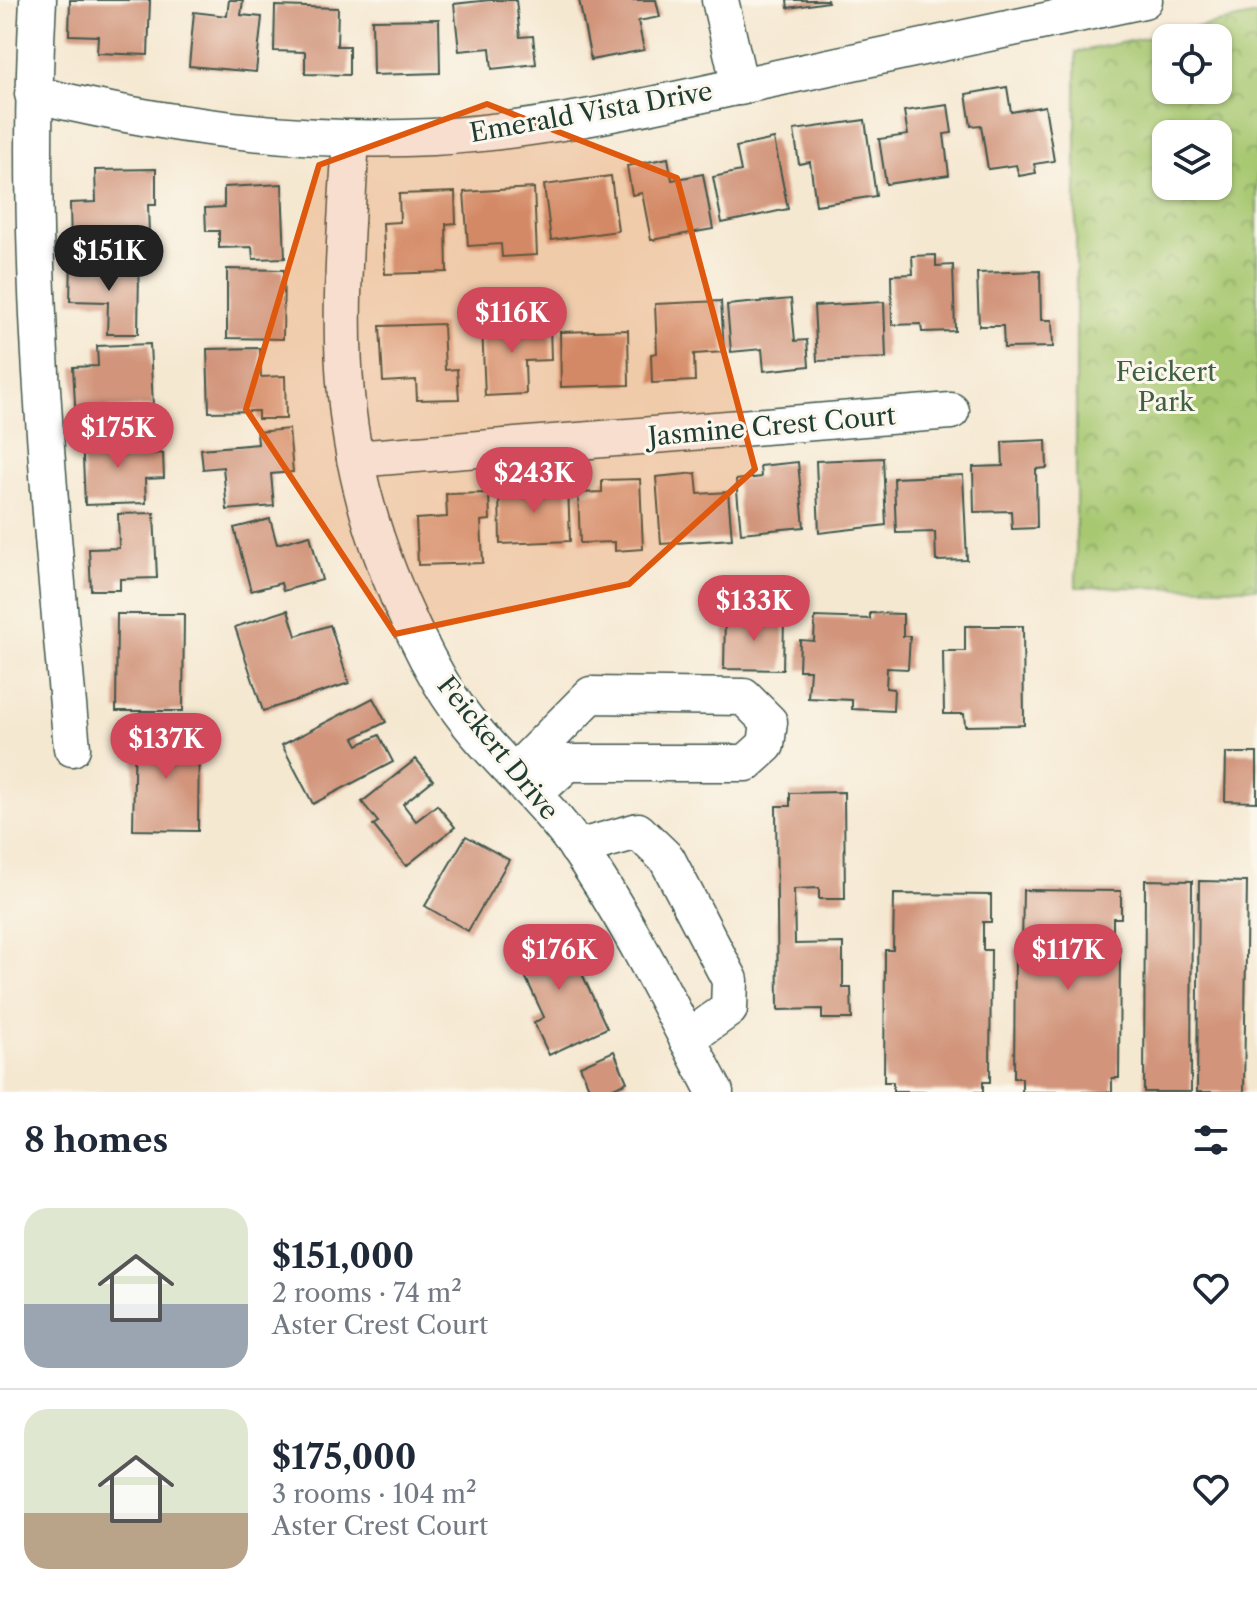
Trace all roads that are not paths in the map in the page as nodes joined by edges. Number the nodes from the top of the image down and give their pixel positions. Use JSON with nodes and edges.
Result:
{"nodes":[{"id":1,"x":38,"y":0,"type":"edge"},
{"id":2,"x":720,"y":0,"type":"edge"},
{"id":3,"x":1144,"y":0,"type":"edge"},
{"id":4,"x":740,"y":87,"type":"junction"},
{"id":5,"x":33,"y":94,"type":"junction"},
{"id":6,"x":351,"y":139,"type":"junction"},
{"id":7,"x":951,"y":411,"type":"dead end"},
{"id":8,"x":355,"y":459,"type":"junction"},
{"id":9,"x":72,"y":748,"type":"dead end"},
{"id":10,"x":524,"y":783,"type":"junction"},
{"id":11,"x":577,"y":848,"type":"junction"},
{"id":12,"x":687,"y":1039,"type":"junction"},
{"id":13,"x":715,"y":1092,"type":"edge"}],
"edges":[{"from":1,"to":5,"type":"street"},
{"from":2,"to":4,"type":"street"},
{"from":3,"to":4,"type":"street","name":"Emerald Vista Drive"},
{"from":4,"to":6,"type":"street","name":"Emerald Vista Drive"},
{"from":5,"to":6,"type":"street","name":"Emerald Vista Drive"},
{"from":5,"to":9,"type":"street"},
{"from":6,"to":8,"type":"street","name":"Feickert Drive"},
{"from":7,"to":8,"type":"street","name":"Jasmine Crest Court"},
{"from":8,"to":10,"type":"street","name":"Feickert Drive"},
{"from":10,"to":10,"type":"street"},
{"from":10,"to":11,"type":"street","name":"Feickert Drive"},
{"from":11,"to":12,"type":"street","name":"Feickert Drive"},
{"from":11,"to":12,"type":"street"},
{"from":12,"to":13,"type":"street","name":"Feickert Drive"}]}
